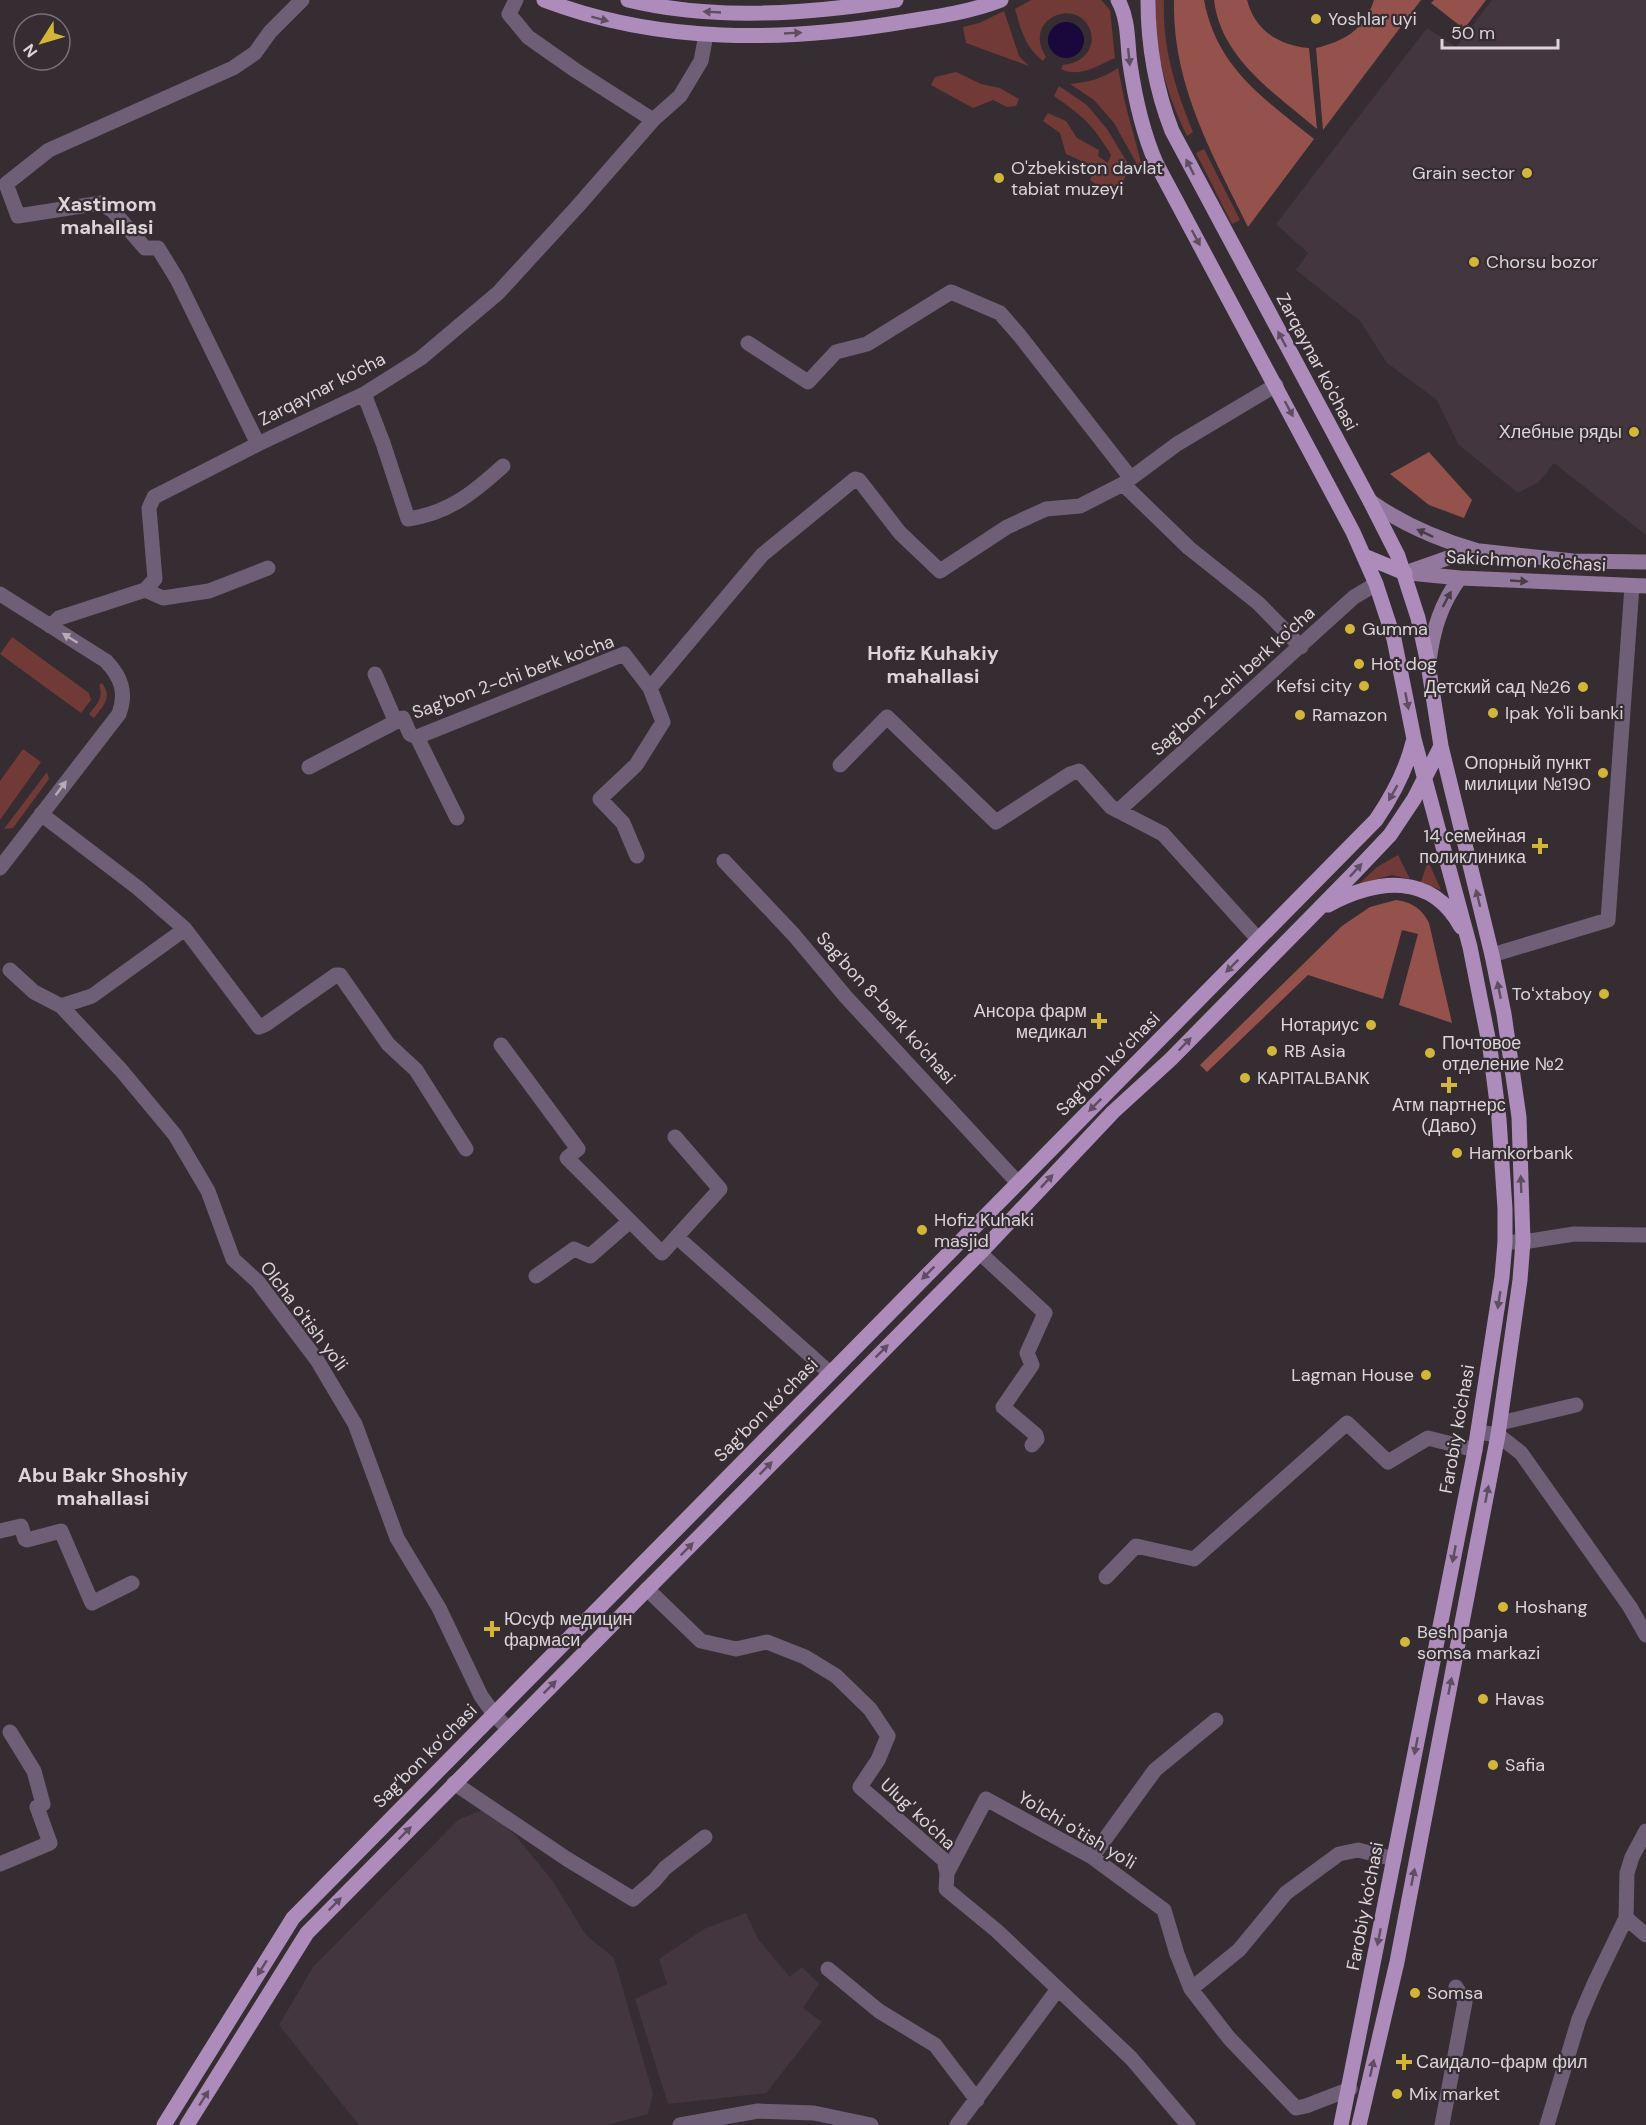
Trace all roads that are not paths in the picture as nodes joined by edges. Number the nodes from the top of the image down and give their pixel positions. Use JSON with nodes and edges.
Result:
{"nodes":[{"id":1,"x":302,"y":0,"type":"edge"},
{"id":2,"x":516,"y":0,"type":"edge"},
{"id":3,"x":544,"y":0,"type":"edge"},
{"id":4,"x":628,"y":0,"type":"edge"},
{"id":5,"x":896,"y":0,"type":"edge"},
{"id":6,"x":1001,"y":0,"type":"edge"},
{"id":7,"x":1118,"y":0,"type":"edge"},
{"id":8,"x":1148,"y":0,"type":"edge"},
{"id":9,"x":706,"y":35,"type":"junction"},
{"id":10,"x":653,"y":120,"type":"junction"},
{"id":11,"x":748,"y":344,"type":"dead end"},
{"id":12,"x":1276,"y":385,"type":"junction"},
{"id":13,"x":364,"y":394,"type":"junction"},
{"id":14,"x":258,"y":444,"type":"junction"},
{"id":15,"x":503,"y":466,"type":"dead end"},
{"id":16,"x":1126,"y":481,"type":"junction"},
{"id":17,"x":1370,"y":501,"type":"junction"},
{"id":18,"x":1480,"y":551,"type":"junction"},
{"id":19,"x":1364,"y":556,"type":"junction"},
{"id":20,"x":1646,"y":562,"type":"edge"},
{"id":21,"x":268,"y":568,"type":"dead end"},
{"id":22,"x":1405,"y":573,"type":"junction"},
{"id":23,"x":1460,"y":578,"type":"junction"},
{"id":24,"x":1377,"y":584,"type":"junction"},
{"id":25,"x":1639,"y":586,"type":"edge"},
{"id":26,"x":145,"y":590,"type":"junction"},
{"id":27,"x":0,"y":594,"type":"edge"},
{"id":28,"x":50,"y":626,"type":"junction"},
{"id":29,"x":1301,"y":647,"type":"junction"},
{"id":30,"x":1428,"y":664,"type":"junction"},
{"id":31,"x":375,"y":674,"type":"dead end"},
{"id":32,"x":650,"y":688,"type":"junction"},
{"id":33,"x":395,"y":720,"type":"junction"},
{"id":34,"x":417,"y":737,"type":"junction"},
{"id":35,"x":1414,"y":739,"type":"junction"},
{"id":36,"x":1441,"y":746,"type":"junction"},
{"id":37,"x":840,"y":765,"type":"dead end"},
{"id":38,"x":309,"y":767,"type":"dead end"},
{"id":39,"x":1425,"y":779,"type":"junction"},
{"id":40,"x":1118,"y":811,"type":"junction"},
{"id":41,"x":41,"y":814,"type":"junction"},
{"id":42,"x":457,"y":818,"type":"dead end"},
{"id":43,"x":637,"y":856,"type":"dead end"},
{"id":44,"x":724,"y":861,"type":"dead end"},
{"id":45,"x":0,"y":868,"type":"edge"},
{"id":46,"x":1315,"y":912,"type":"junction"},
{"id":47,"x":185,"y":928,"type":"junction"},
{"id":48,"x":1258,"y":939,"type":"junction"},
{"id":49,"x":1470,"y":947,"type":"junction"},
{"id":50,"x":1492,"y":955,"type":"junction"},
{"id":51,"x":10,"y":970,"type":"dead end"},
{"id":52,"x":61,"y":1006,"type":"junction"},
{"id":53,"x":501,"y":1045,"type":"dead end"},
{"id":54,"x":675,"y":1137,"type":"dead end"},
{"id":55,"x":466,"y":1149,"type":"dead end"},
{"id":56,"x":1018,"y":1183,"type":"junction"},
{"id":57,"x":630,"y":1221,"type":"junction"},
{"id":58,"x":1646,"y":1234,"type":"edge"},
{"id":59,"x":677,"y":1237,"type":"junction"},
{"id":60,"x":1505,"y":1242,"type":"junction"},
{"id":61,"x":1523,"y":1242,"type":"junction"},
{"id":62,"x":980,"y":1253,"type":"junction"},
{"id":63,"x":536,"y":1276,"type":"dead end"},
{"id":64,"x":830,"y":1373,"type":"junction"},
{"id":65,"x":1576,"y":1406,"type":"dead end"},
{"id":66,"x":1499,"y":1429,"type":"junction"},
{"id":67,"x":1478,"y":1432,"type":"junction"},
{"id":68,"x":1032,"y":1444,"type":"dead end"},
{"id":69,"x":1475,"y":1450,"type":"junction"},
{"id":70,"x":0,"y":1531,"type":"edge"},
{"id":71,"x":1106,"y":1576,"type":"dead end"},
{"id":72,"x":132,"y":1583,"type":"dead end"},
{"id":73,"x":619,"y":1588,"type":"junction"},
{"id":74,"x":647,"y":1589,"type":"junction"},
{"id":75,"x":633,"y":1603,"type":"junction"},
{"id":76,"x":1646,"y":1635,"type":"edge"},
{"id":77,"x":494,"y":1714,"type":"junction"},
{"id":78,"x":1216,"y":1720,"type":"dead end"},
{"id":79,"x":508,"y":1729,"type":"junction"},
{"id":80,"x":10,"y":1732,"type":"dead end"},
{"id":81,"x":454,"y":1784,"type":"junction"},
{"id":82,"x":419,"y":1789,"type":"junction"},
{"id":83,"x":435,"y":1804,"type":"junction"},
{"id":84,"x":1646,"y":1831,"type":"edge"},
{"id":85,"x":705,"y":1837,"type":"dead end"},
{"id":86,"x":1092,"y":1857,"type":"junction"},
{"id":87,"x":1394,"y":1858,"type":"junction"},
{"id":88,"x":0,"y":1864,"type":"edge"},
{"id":89,"x":947,"y":1873,"type":"junction"},
{"id":90,"x":1626,"y":1918,"type":"junction"},
{"id":91,"x":1646,"y":1935,"type":"edge"},
{"id":92,"x":828,"y":1970,"type":"dead end"},
{"id":93,"x":1456,"y":1987,"type":"dead end"},
{"id":94,"x":1058,"y":1989,"type":"junction"},
{"id":95,"x":1191,"y":1989,"type":"junction"},
{"id":96,"x":1350,"y":2089,"type":"junction"},
{"id":97,"x":977,"y":2100,"type":"junction"},
{"id":98,"x":164,"y":2125,"type":"edge"},
{"id":99,"x":187,"y":2125,"type":"edge"},
{"id":100,"x":680,"y":2125,"type":"edge"},
{"id":101,"x":871,"y":2125,"type":"edge"},
{"id":102,"x":957,"y":2125,"type":"edge"},
{"id":103,"x":1188,"y":2125,"type":"edge"},
{"id":104,"x":1341,"y":2125,"type":"edge"},
{"id":105,"x":1359,"y":2125,"type":"edge"},
{"id":106,"x":1442,"y":2125,"type":"edge"},
{"id":107,"x":1547,"y":2125,"type":"edge"}],
"edges":[{"from":1,"to":14,"type":"street"},
{"from":2,"to":10,"type":"street"},
{"from":3,"to":9,"type":"main road","one_way":true},
{"from":5,"to":4,"type":"main road","one_way":true},
{"from":9,"to":6,"type":"main road","one_way":true},
{"from":7,"to":12,"type":"main road","one_way":true},
{"from":17,"to":8,"type":"main road","name":"Zarqaynar ko'chasi","one_way":true},
{"from":9,"to":10,"type":"street","name":"Zarqaynar ko'cha"},
{"from":10,"to":13,"type":"street","name":"Zarqaynar ko'cha"},
{"from":11,"to":16,"type":"street"},
{"from":12,"to":16,"type":"street"},
{"from":12,"to":19,"type":"main road","one_way":true},
{"from":13,"to":14,"type":"street","name":"Zarqaynar ko'cha"},
{"from":13,"to":15,"type":"street"},
{"from":14,"to":26,"type":"street","name":"Zarqaynar ko'cha"},
{"from":16,"to":29,"type":"street"},
{"from":16,"to":32,"type":"street"},
{"from":18,"to":17,"type":"main road","one_way":true},
{"from":17,"to":22,"type":"main road","name":"Zarqaynar ko'chasi"},
{"from":18,"to":20,"type":"main road","name":"Sakichmon ko'chasi"},
{"from":18,"to":22,"type":"main road","name":"Sakichmon ko'chasi"},
{"from":19,"to":22,"type":"main road","name":"Sakichmon ko'chasi"},
{"from":19,"to":24,"type":"main road"},
{"from":21,"to":26,"type":"street"},
{"from":22,"to":23,"type":"main road","name":"Sakichmon ko'chasi"},
{"from":22,"to":24,"type":"main road","name":"Sakichmon ko'chasi"},
{"from":22,"to":30,"type":"main road","name":"Zarqaynar ko'chasi"},
{"from":23,"to":25,"type":"main road","name":"Sakichmon ko'chasi","one_way":true},
{"from":30,"to":23,"type":"main road","one_way":true},
{"from":24,"to":29,"type":"street","name":"Sag'bon 2-chi berk ko'cha"},
{"from":24,"to":35,"type":"main road","one_way":true},
{"from":25,"to":50,"type":"street"},
{"from":26,"to":28,"type":"street"},
{"from":27,"to":28,"type":"street"},
{"from":41,"to":28,"type":"street","one_way":true},
{"from":29,"to":40,"type":"street","name":"Sag'bon 2-chi berk ko'cha"},
{"from":30,"to":36,"type":"main road","name":"Zarqaynar ko'chasi"},
{"from":31,"to":33,"type":"street"},
{"from":32,"to":34,"type":"street","name":"Sag'bon 2-chi berk ko'cha"},
{"from":32,"to":43,"type":"street"},
{"from":33,"to":34,"type":"street","name":"Sag'bon 2-chi berk ko'cha"},
{"from":33,"to":38,"type":"street","name":"Sag'bon 2-chi berk ko'cha"},
{"from":34,"to":42,"type":"street"},
{"from":35,"to":36,"type":"main road"},
{"from":35,"to":39,"type":"main road","name":"Farobiy ko'chasi"},
{"from":35,"to":48,"type":"main road","name":"Sag’bon ko’chasi","one_way":true},
{"from":36,"to":39,"type":"main road","name":"Sag’bon ko’chasi"},
{"from":50,"to":36,"type":"main road","one_way":true},
{"from":37,"to":40,"type":"street"},
{"from":46,"to":39,"type":"main road","name":"Sag’bon ko’chasi","one_way":true},
{"from":39,"to":49,"type":"main road","name":"Farobiy ko'chasi"},
{"from":40,"to":48,"type":"street"},
{"from":41,"to":45,"type":"street"},
{"from":41,"to":47,"type":"street"},
{"from":44,"to":56,"type":"street","name":"Sag'bon 8-berk ko'chasi"},
{"from":46,"to":49,"type":"main road"},
{"from":62,"to":46,"type":"main road","name":"Sag’bon ko’chasi","one_way":true},
{"from":47,"to":52,"type":"street"},
{"from":47,"to":55,"type":"street"},
{"from":48,"to":56,"type":"main road","name":"Sag’bon ko’chasi","one_way":true},
{"from":49,"to":60,"type":"main road","name":"Farobiy ko'chasi"},
{"from":61,"to":50,"type":"main road","one_way":true},
{"from":51,"to":52,"type":"street","name":"Olcha o'tish yo'li"},
{"from":52,"to":77,"type":"street","name":"Olcha o'tish yo'li"},
{"from":53,"to":57,"type":"street"},
{"from":54,"to":59,"type":"street"},
{"from":56,"to":64,"type":"main road","name":"Sag’bon ko’chasi","one_way":true},
{"from":57,"to":59,"type":"street"},
{"from":57,"to":63,"type":"street"},
{"from":58,"to":61,"type":"street"},
{"from":59,"to":64,"type":"street"},
{"from":60,"to":61,"type":"street"},
{"from":60,"to":67,"type":"main road","name":"Farobiy ko'chasi","one_way":true},
{"from":61,"to":66,"type":"main road"},
{"from":62,"to":68,"type":"street"},
{"from":74,"to":62,"type":"main road","name":"Sag’bon ko’chasi","one_way":true},
{"from":64,"to":73,"type":"main road","name":"Sag’bon ko’chasi"},
{"from":65,"to":66,"type":"street"},
{"from":66,"to":67,"type":"street"},
{"from":66,"to":76,"type":"street"},
{"from":105,"to":66,"type":"main road","one_way":true},
{"from":67,"to":69,"type":"main road","name":"Farobiy ko'chasi"},
{"from":69,"to":71,"type":"street"},
{"from":69,"to":87,"type":"main road","name":"Farobiy ko'chasi","one_way":true},
{"from":70,"to":72,"type":"street"},
{"from":73,"to":75,"type":"main road"},
{"from":73,"to":77,"type":"main road","name":"Sag’bon ko’chasi"},
{"from":74,"to":75,"type":"main road","name":"Sag’bon ko’chasi"},
{"from":74,"to":89,"type":"street","name":"Ulug' ko'cha"},
{"from":79,"to":75,"type":"main road","name":"Sag’bon ko’chasi","one_way":true},
{"from":77,"to":79,"type":"street","name":"Olcha o'tish yo'li"},
{"from":77,"to":82,"type":"main road","name":"Sag’bon ko’chasi"},
{"from":78,"to":86,"type":"street"},
{"from":79,"to":81,"type":"main road","name":"Sag’bon ko’chasi"},
{"from":80,"to":88,"type":"street"},
{"from":81,"to":83,"type":"main road","name":"Sag’bon ko’chasi"},
{"from":81,"to":85,"type":"street"},
{"from":82,"to":83,"type":"main road"},
{"from":82,"to":98,"type":"main road","name":"Sag’bon ko’chasi","one_way":true},
{"from":99,"to":83,"type":"main road","name":"Sag’bon ko’chasi","one_way":true},
{"from":84,"to":90,"type":"street"},
{"from":86,"to":89,"type":"street","name":"Yo'lchi o'tish yo'li"},
{"from":86,"to":95,"type":"street","name":"Yo'lchi o'tish yo'li"},
{"from":87,"to":95,"type":"street"},
{"from":87,"to":96,"type":"main road","name":"Farobiy ko'chasi","one_way":true},
{"from":89,"to":94,"type":"street","name":"Ulug' ko'cha"},
{"from":90,"to":91,"type":"street"},
{"from":90,"to":107,"type":"street"},
{"from":92,"to":97,"type":"street"},
{"from":93,"to":106,"type":"street"},
{"from":94,"to":97,"type":"street"},
{"from":94,"to":103,"type":"street","name":"Ulug' ko'cha"},
{"from":95,"to":96,"type":"street","name":"Yo'lchi o'tish yo'li"},
{"from":96,"to":104,"type":"main road","name":"Farobiy ko'chasi"},
{"from":97,"to":102,"type":"street"},
{"from":100,"to":101,"type":"street"}]}
